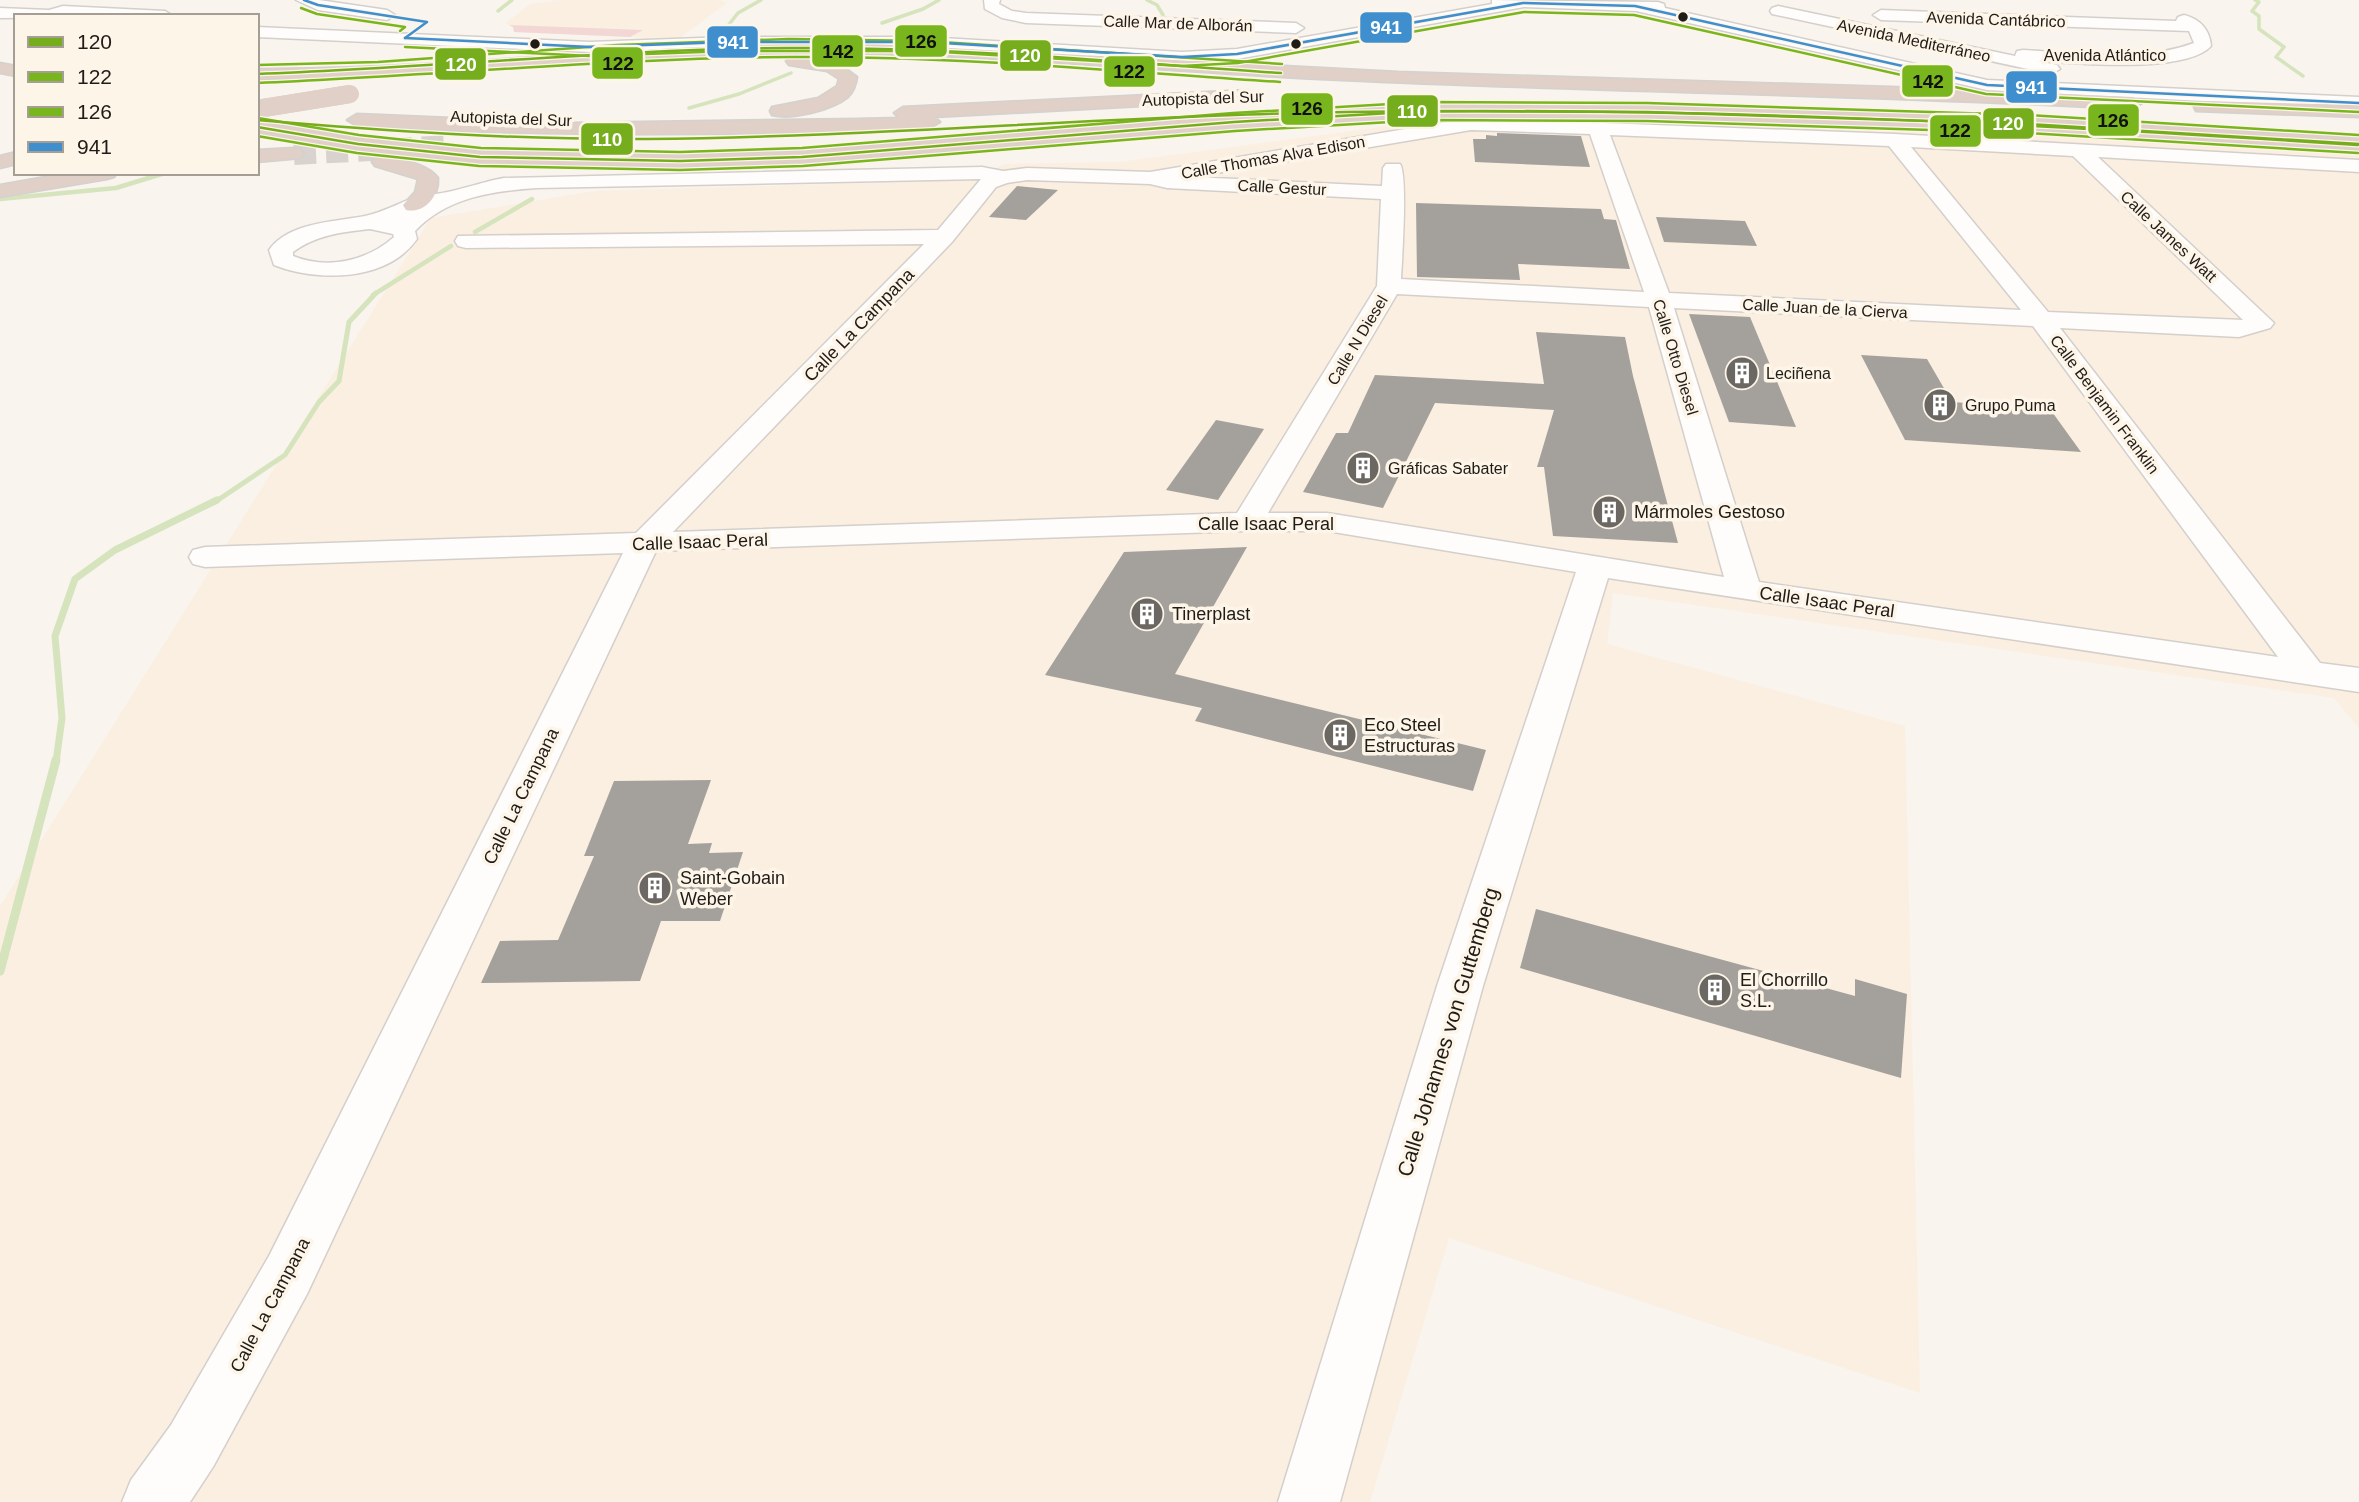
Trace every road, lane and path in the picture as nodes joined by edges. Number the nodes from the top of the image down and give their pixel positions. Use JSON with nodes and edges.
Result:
{"nodes":[{"id":1,"x":304,"y":0,"type":"edge"},
{"id":2,"x":1451,"y":0,"type":"edge"},
{"id":3,"x":1482,"y":1,"type":"edge"},
{"id":4,"x":1523,"y":3,"type":"junction"},
{"id":5,"x":994,"y":5,"type":"edge"},
{"id":6,"x":1499,"y":7,"type":"junction"},
{"id":7,"x":1727,"y":9,"type":"dead end"},
{"id":8,"x":1759,"y":9,"type":"dead end"},
{"id":9,"x":2157,"y":9,"type":"dead end"},
{"id":10,"x":1671,"y":10,"type":"junction"},
{"id":11,"x":0,"y":11,"type":"edge"},
{"id":12,"x":357,"y":12,"type":"junction"},
{"id":13,"x":61,"y":14,"type":"edge"},
{"id":14,"x":1790,"y":14,"type":"junction"},
{"id":15,"x":1465,"y":17,"type":"junction"},
{"id":16,"x":259,"y":19,"type":"edge"},
{"id":17,"x":2193,"y":26,"type":"junction"},
{"id":18,"x":1743,"y":30,"type":"junction"},
{"id":19,"x":259,"y":32,"type":"edge"},
{"id":20,"x":1361,"y":33,"type":"junction"},
{"id":21,"x":405,"y":38,"type":"junction"},
{"id":22,"x":558,"y":45,"type":"junction"},
{"id":23,"x":465,"y":51,"type":"dead end"},
{"id":24,"x":1990,"y":56,"type":"junction"},
{"id":25,"x":259,"y":74,"type":"edge"},
{"id":26,"x":344,"y":92,"type":"junction"},
{"id":27,"x":2144,"y":93,"type":"junction"},
{"id":28,"x":1784,"y":96,"type":"junction"},
{"id":29,"x":259,"y":102,"type":"edge"},
{"id":30,"x":259,"y":102,"type":"edge"},
{"id":31,"x":2359,"y":103,"type":"edge"},
{"id":32,"x":259,"y":110,"type":"edge"},
{"id":33,"x":259,"y":110,"type":"edge"},
{"id":34,"x":2359,"y":114,"type":"edge"},
{"id":35,"x":674,"y":121,"type":"junction"},
{"id":36,"x":944,"y":121,"type":"junction"},
{"id":37,"x":1234,"y":122,"type":"junction"},
{"id":38,"x":2359,"y":125,"type":"edge"},
{"id":39,"x":259,"y":127,"type":"edge"},
{"id":40,"x":1598,"y":128,"type":"junction"},
{"id":41,"x":259,"y":134,"type":"edge"},
{"id":42,"x":2359,"y":136,"type":"edge"},
{"id":43,"x":1389,"y":137,"type":"junction"},
{"id":44,"x":1895,"y":140,"type":"junction"},
{"id":45,"x":2359,"y":144,"type":"edge"},
{"id":46,"x":451,"y":146,"type":"tunnel mouth"},
{"id":47,"x":2077,"y":149,"type":"junction"},
{"id":48,"x":294,"y":153,"type":"tunnel mouth"},
{"id":49,"x":259,"y":156,"type":"edge"},
{"id":50,"x":2359,"y":166,"type":"edge"},
{"id":51,"x":95,"y":175,"type":"edge"},
{"id":52,"x":1003,"y":177,"type":"junction"},
{"id":53,"x":1150,"y":178,"type":"junction"},
{"id":54,"x":680,"y":179,"type":"junction"},
{"id":55,"x":760,"y":179,"type":"junction"},
{"id":56,"x":0,"y":191,"type":"edge"},
{"id":57,"x":1393,"y":192,"type":"junction"},
{"id":58,"x":414,"y":205,"type":"junction"},
{"id":59,"x":370,"y":222,"type":"junction"},
{"id":60,"x":404,"y":230,"type":"junction"},
{"id":61,"x":944,"y":237,"type":"junction"},
{"id":62,"x":466,"y":241,"type":"dead end"},
{"id":63,"x":1389,"y":286,"type":"junction"},
{"id":64,"x":1659,"y":300,"type":"junction"},
{"id":65,"x":2040,"y":318,"type":"junction"},
{"id":66,"x":2261,"y":323,"type":"joint"},
{"id":67,"x":1247,"y":522,"type":"junction"},
{"id":68,"x":643,"y":544,"type":"junction"},
{"id":69,"x":205,"y":557,"type":"dead end"},
{"id":70,"x":1595,"y":565,"type":"junction"},
{"id":71,"x":1745,"y":590,"type":"junction"},
{"id":72,"x":2309,"y":673,"type":"junction"},
{"id":73,"x":2359,"y":680,"type":"edge"},
{"id":74,"x":153,"y":1502,"type":"edge"},
{"id":75,"x":1309,"y":1502,"type":"edge"}],
"edges":[{"from":1,"to":12,"type":"street"},
{"from":2,"to":3,"type":"street"},
{"from":3,"to":4,"type":"street"},
{"from":3,"to":6,"type":"street"},
{"from":4,"to":6,"type":"street"},
{"from":4,"to":10,"type":"street"},
{"from":5,"to":20,"type":"street","name":"Calle Mar de Alborán"},
{"from":6,"to":15,"type":"street"},
{"from":7,"to":10,"type":"street"},
{"from":8,"to":14,"type":"street","name":"Avenida Mediterráneo"},
{"from":9,"to":17,"type":"street"},
{"from":10,"to":18,"type":"street"},
{"from":11,"to":13,"type":"street"},
{"from":12,"to":16,"type":"street"},
{"from":12,"to":21,"type":"street"},
{"from":14,"to":17,"type":"street","name":"Avenida Cantábrico"},
{"from":14,"to":24,"type":"street","name":"Avenida Mediterráneo"},
{"from":15,"to":18,"type":"street"},
{"from":15,"to":20,"type":"street"},
{"from":17,"to":24,"type":"street","name":"Avenida Atlántico"},
{"from":18,"to":27,"type":"street"},
{"from":19,"to":21,"type":"street"},
{"from":20,"to":22,"type":"street"},
{"from":21,"to":22,"type":"street"},
{"from":22,"to":23,"type":"street"},
{"from":24,"to":27,"type":"street","name":"Avenida Mediterráneo"},
{"from":25,"to":34,"type":"highway"},
{"from":26,"to":28,"type":"highway"},
{"from":26,"to":29,"type":"highway","bridge":true},
{"from":26,"to":32,"type":"highway","bridge":true},
{"from":26,"to":35,"type":"highway"},
{"from":27,"to":31,"type":"street"},
{"from":28,"to":35,"type":"highway","name":"Autopista del Sur"},
{"from":28,"to":38,"type":"highway","name":"Autopista del Sur"},
{"from":30,"to":35,"type":"highway","name":"Autopista del Sur"},
{"from":33,"to":36,"type":"highway","name":"Autopista del Sur"},
{"from":36,"to":42,"type":"highway","name":"Autopista del Sur"},
{"from":36,"to":46,"type":"highway"},
{"from":37,"to":39,"type":"highway"},
{"from":37,"to":45,"type":"highway"},
{"from":37,"to":55,"type":"highway"},
{"from":40,"to":43,"type":"street","name":"Calle Thomas Alva Edison"},
{"from":40,"to":44,"type":"street","name":"Calle Thomas Alva Edison"},
{"from":40,"to":64,"type":"street","name":"Calle Otto Diesel"},
{"from":41,"to":58,"type":"highway"},
{"from":43,"to":53,"type":"street","name":"Calle Thomas Alva Edison"},
{"from":43,"to":57,"type":"street","name":"Calle N Diesel"},
{"from":44,"to":47,"type":"street","name":"Calle Thomas Alva Edison"},
{"from":44,"to":65,"type":"street","name":"Calle Benjamin Franklin"},
{"from":47,"to":50,"type":"street","name":"Calle Thomas Alva Edison"},
{"from":47,"to":66,"type":"street","name":"Calle James Watt"},
{"from":48,"to":49,"type":"highway"},
{"from":51,"to":56,"type":"highway"},
{"from":52,"to":53,"type":"street","name":"Calle Gestur"},
{"from":52,"to":55,"type":"street","name":"Calle Gestur"},
{"from":52,"to":61,"type":"street","name":"Calle La Campana"},
{"from":53,"to":57,"type":"street","name":"Calle Gestur"},
{"from":54,"to":55,"type":"street","name":"Calle Gestur"},
{"from":54,"to":58,"type":"street"},
{"from":54,"to":60,"type":"street"},
{"from":57,"to":63,"type":"street","name":"Calle N Diesel"},
{"from":58,"to":59,"type":"street"},
{"from":59,"to":60,"type":"street"},
{"from":59,"to":60,"type":"street"},
{"from":61,"to":62,"type":"street"},
{"from":61,"to":68,"type":"street","name":"Calle La Campana"},
{"from":63,"to":64,"type":"street","name":"Calle Juan de la Cierva"},
{"from":63,"to":67,"type":"street","name":"Calle N Diesel"},
{"from":64,"to":65,"type":"street","name":"Calle Juan de la Cierva"},
{"from":64,"to":71,"type":"street","name":"Calle Otto Diesel"},
{"from":65,"to":66,"type":"street","name":"Calle Juan de la Cierva"},
{"from":65,"to":72,"type":"street","name":"Calle Benjamin Franklin"},
{"from":67,"to":68,"type":"street","name":"Calle Isaac Peral"},
{"from":67,"to":70,"type":"street","name":"Calle Isaac Peral"},
{"from":68,"to":69,"type":"street","name":"Calle Isaac Peral"},
{"from":68,"to":74,"type":"street","name":"Calle La Campana"},
{"from":70,"to":71,"type":"street","name":"Calle Isaac Peral"},
{"from":70,"to":75,"type":"street","name":"Calle Johannes von Guttemberg"},
{"from":71,"to":72,"type":"street","name":"Calle Isaac Peral"},
{"from":72,"to":73,"type":"street","name":"Calle Isaac Peral"}]}
